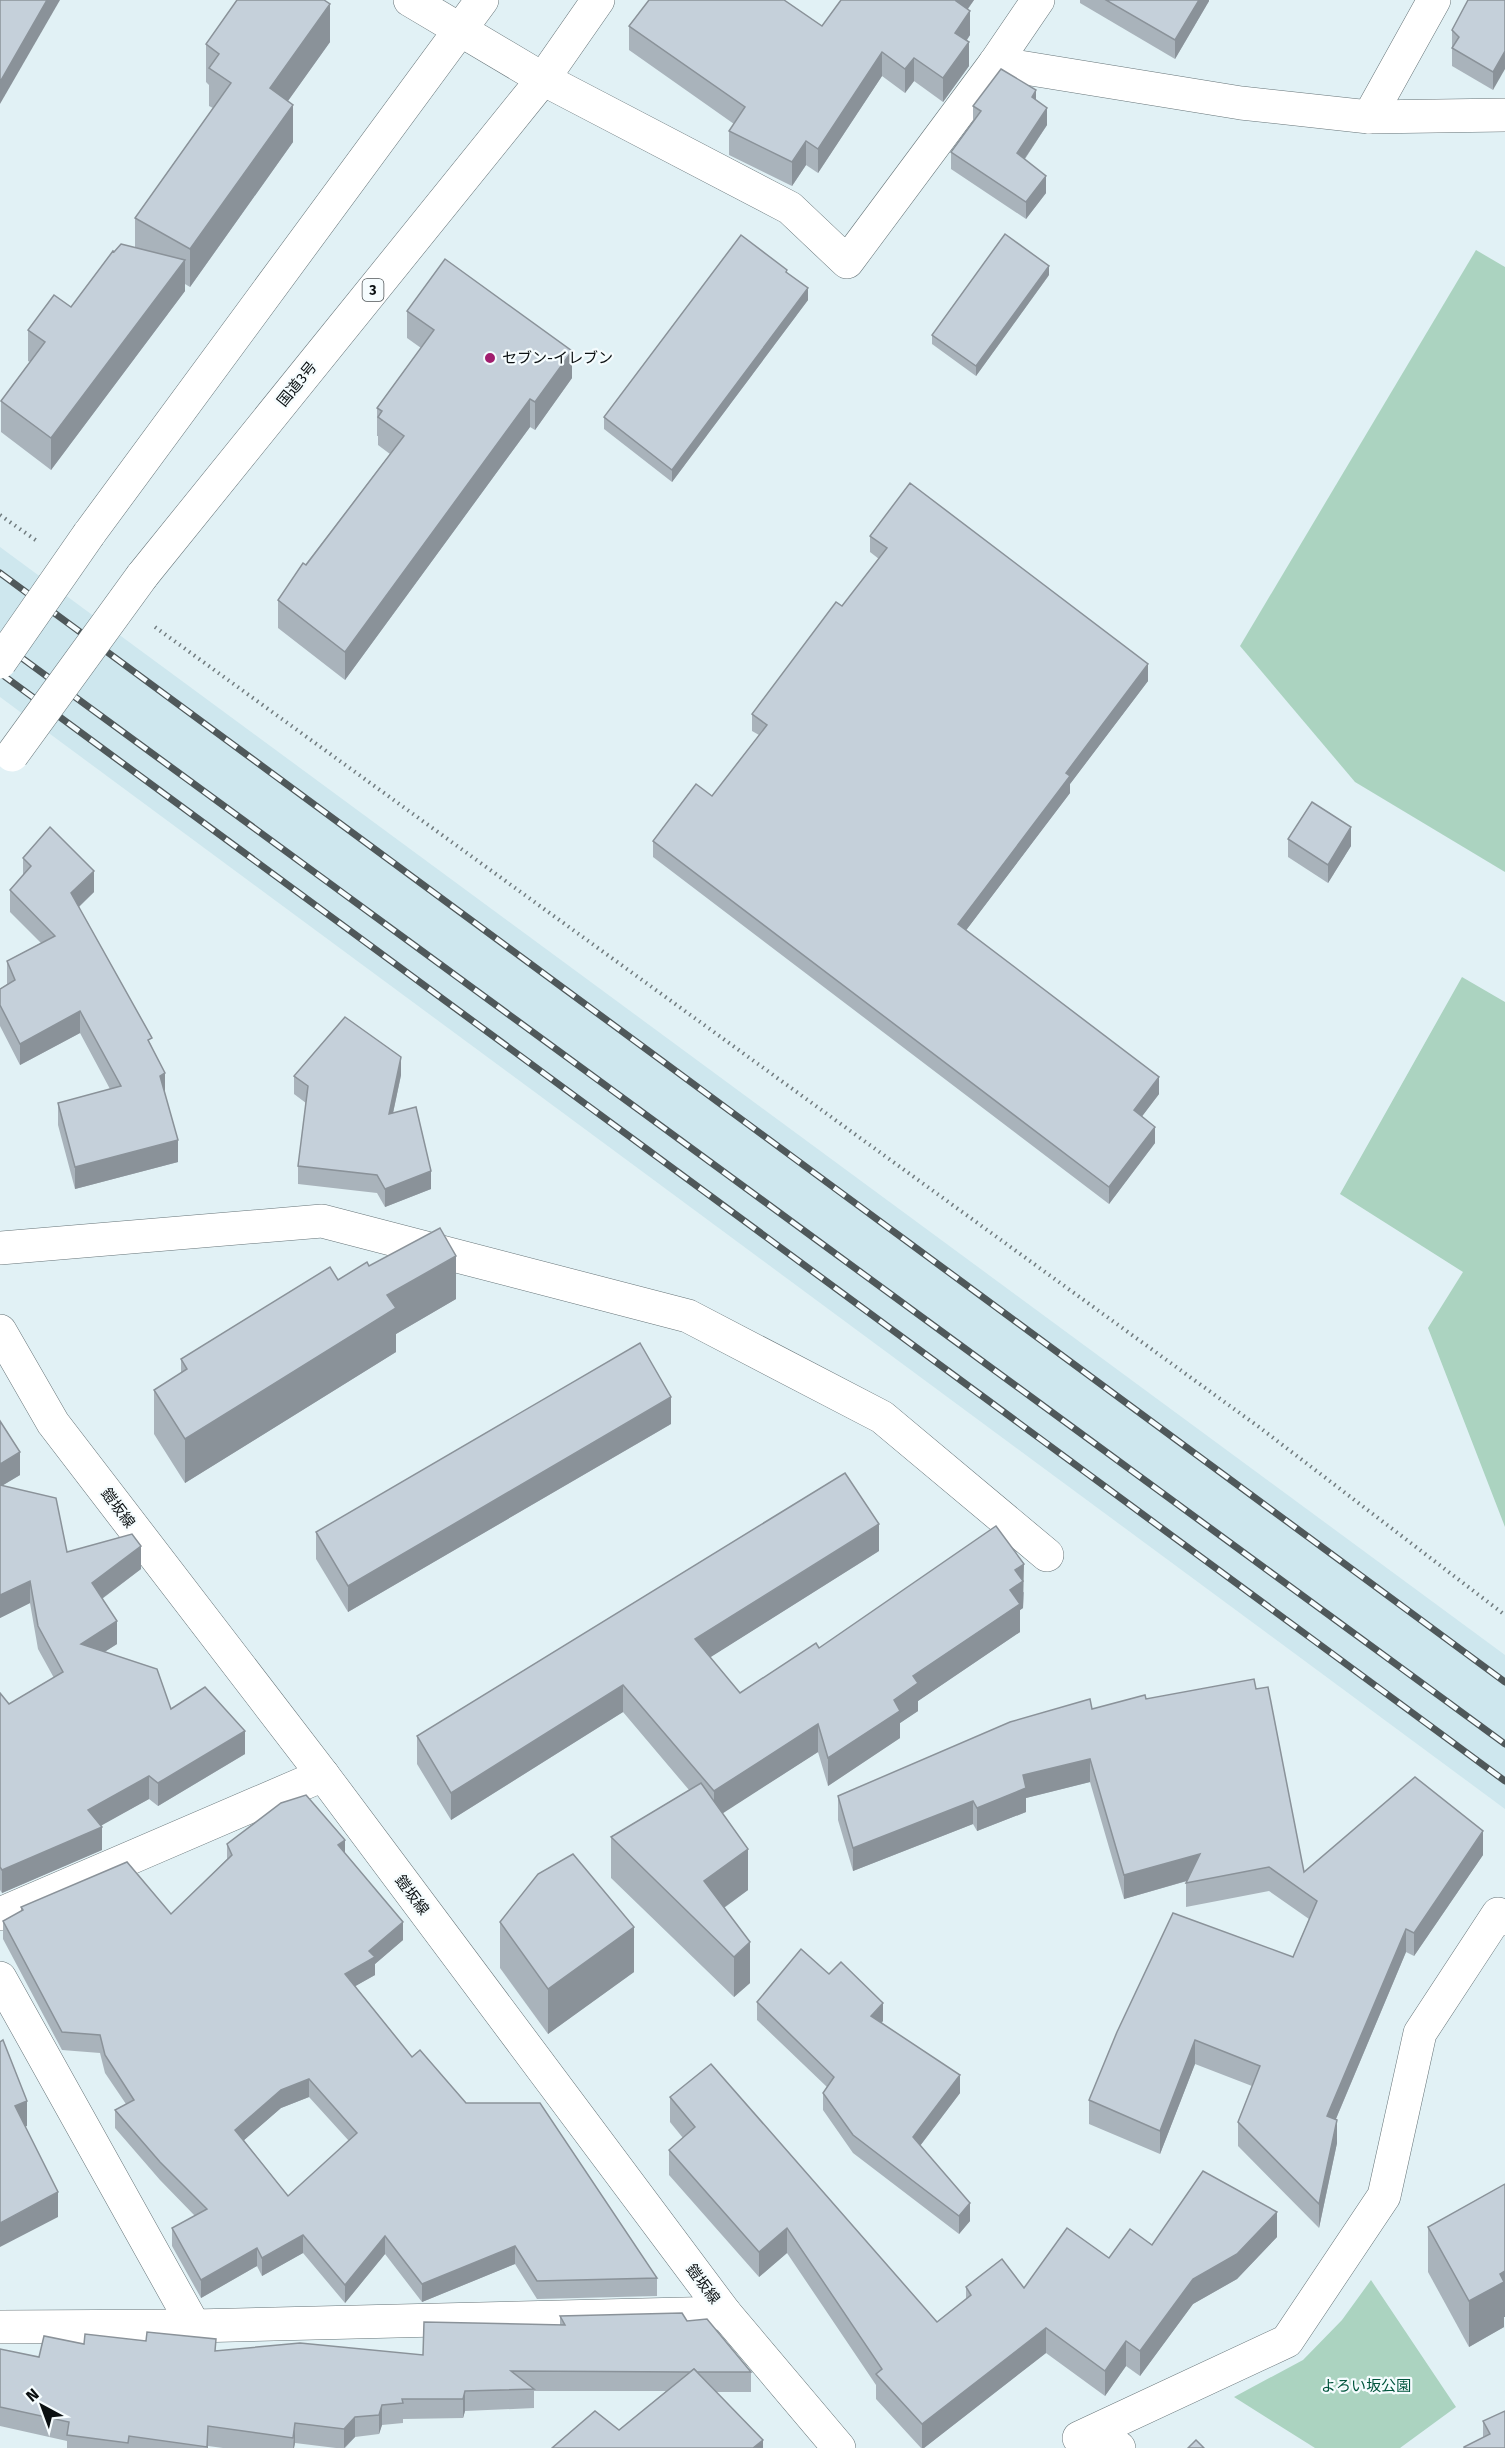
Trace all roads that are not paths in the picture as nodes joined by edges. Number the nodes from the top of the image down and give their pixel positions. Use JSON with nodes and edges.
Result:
{"nodes":[{"id":1,"x":410,"y":0,"type":"edge"},
{"id":2,"x":482,"y":0,"type":"edge"},
{"id":3,"x":598,"y":0,"type":"edge"},
{"id":4,"x":1038,"y":0,"type":"edge"},
{"id":5,"x":1434,"y":0,"type":"edge"},
{"id":6,"x":461,"y":29,"type":"junction"},
{"id":7,"x":995,"y":63,"type":"junction"},
{"id":8,"x":543,"y":79,"type":"junction"},
{"id":9,"x":1505,"y":115,"type":"edge"},
{"id":10,"x":1369,"y":117,"type":"junction"},
{"id":11,"x":0,"y":662,"type":"edge"},
{"id":12,"x":6,"y":764,"type":"edge"},
{"id":13,"x":0,"y":1248,"type":"edge"},
{"id":14,"x":0,"y":1331,"type":"edge"},
{"id":15,"x":1047,"y":1556,"type":"dead end"},
{"id":16,"x":323,"y":1774,"type":"junction"},
{"id":17,"x":0,"y":1914,"type":"edge"},
{"id":18,"x":1505,"y":1919,"type":"edge"},
{"id":19,"x":0,"y":1978,"type":"edge"},
{"id":20,"x":725,"y":2313,"type":"junction"},
{"id":21,"x":194,"y":2326,"type":"junction"},
{"id":22,"x":0,"y":2327,"type":"edge"},
{"id":23,"x":1075,"y":2443,"type":"edge"},
{"id":24,"x":839,"y":2448,"type":"edge"},
{"id":25,"x":1119,"y":2448,"type":"edge"}],
"edges":[{"from":1,"to":6,"type":"main road"},
{"from":2,"to":6,"type":"main road"},
{"from":3,"to":8,"type":"main road","name":"国道3号","number":"3"},
{"from":4,"to":7,"type":"main road"},
{"from":5,"to":10,"type":"main road"},
{"from":6,"to":8,"type":"main road"},
{"from":6,"to":11,"type":"main road","bridge":true},
{"from":7,"to":8,"type":"main road"},
{"from":7,"to":10,"type":"main road"},
{"from":8,"to":12,"type":"main road","name":"国道3号","number":"3","bridge":true},
{"from":9,"to":10,"type":"main road"},
{"from":13,"to":15,"type":"main road"},
{"from":14,"to":16,"type":"main road","name":"鎧坂線"},
{"from":16,"to":17,"type":"main road"},
{"from":16,"to":20,"type":"main road","name":"鎧坂線"},
{"from":18,"to":23,"type":"main road"},
{"from":19,"to":21,"type":"main road"},
{"from":20,"to":21,"type":"main road"},
{"from":20,"to":24,"type":"main road","name":"鎧坂線"},
{"from":21,"to":22,"type":"main road"},
{"from":23,"to":25,"type":"main road"}]}
